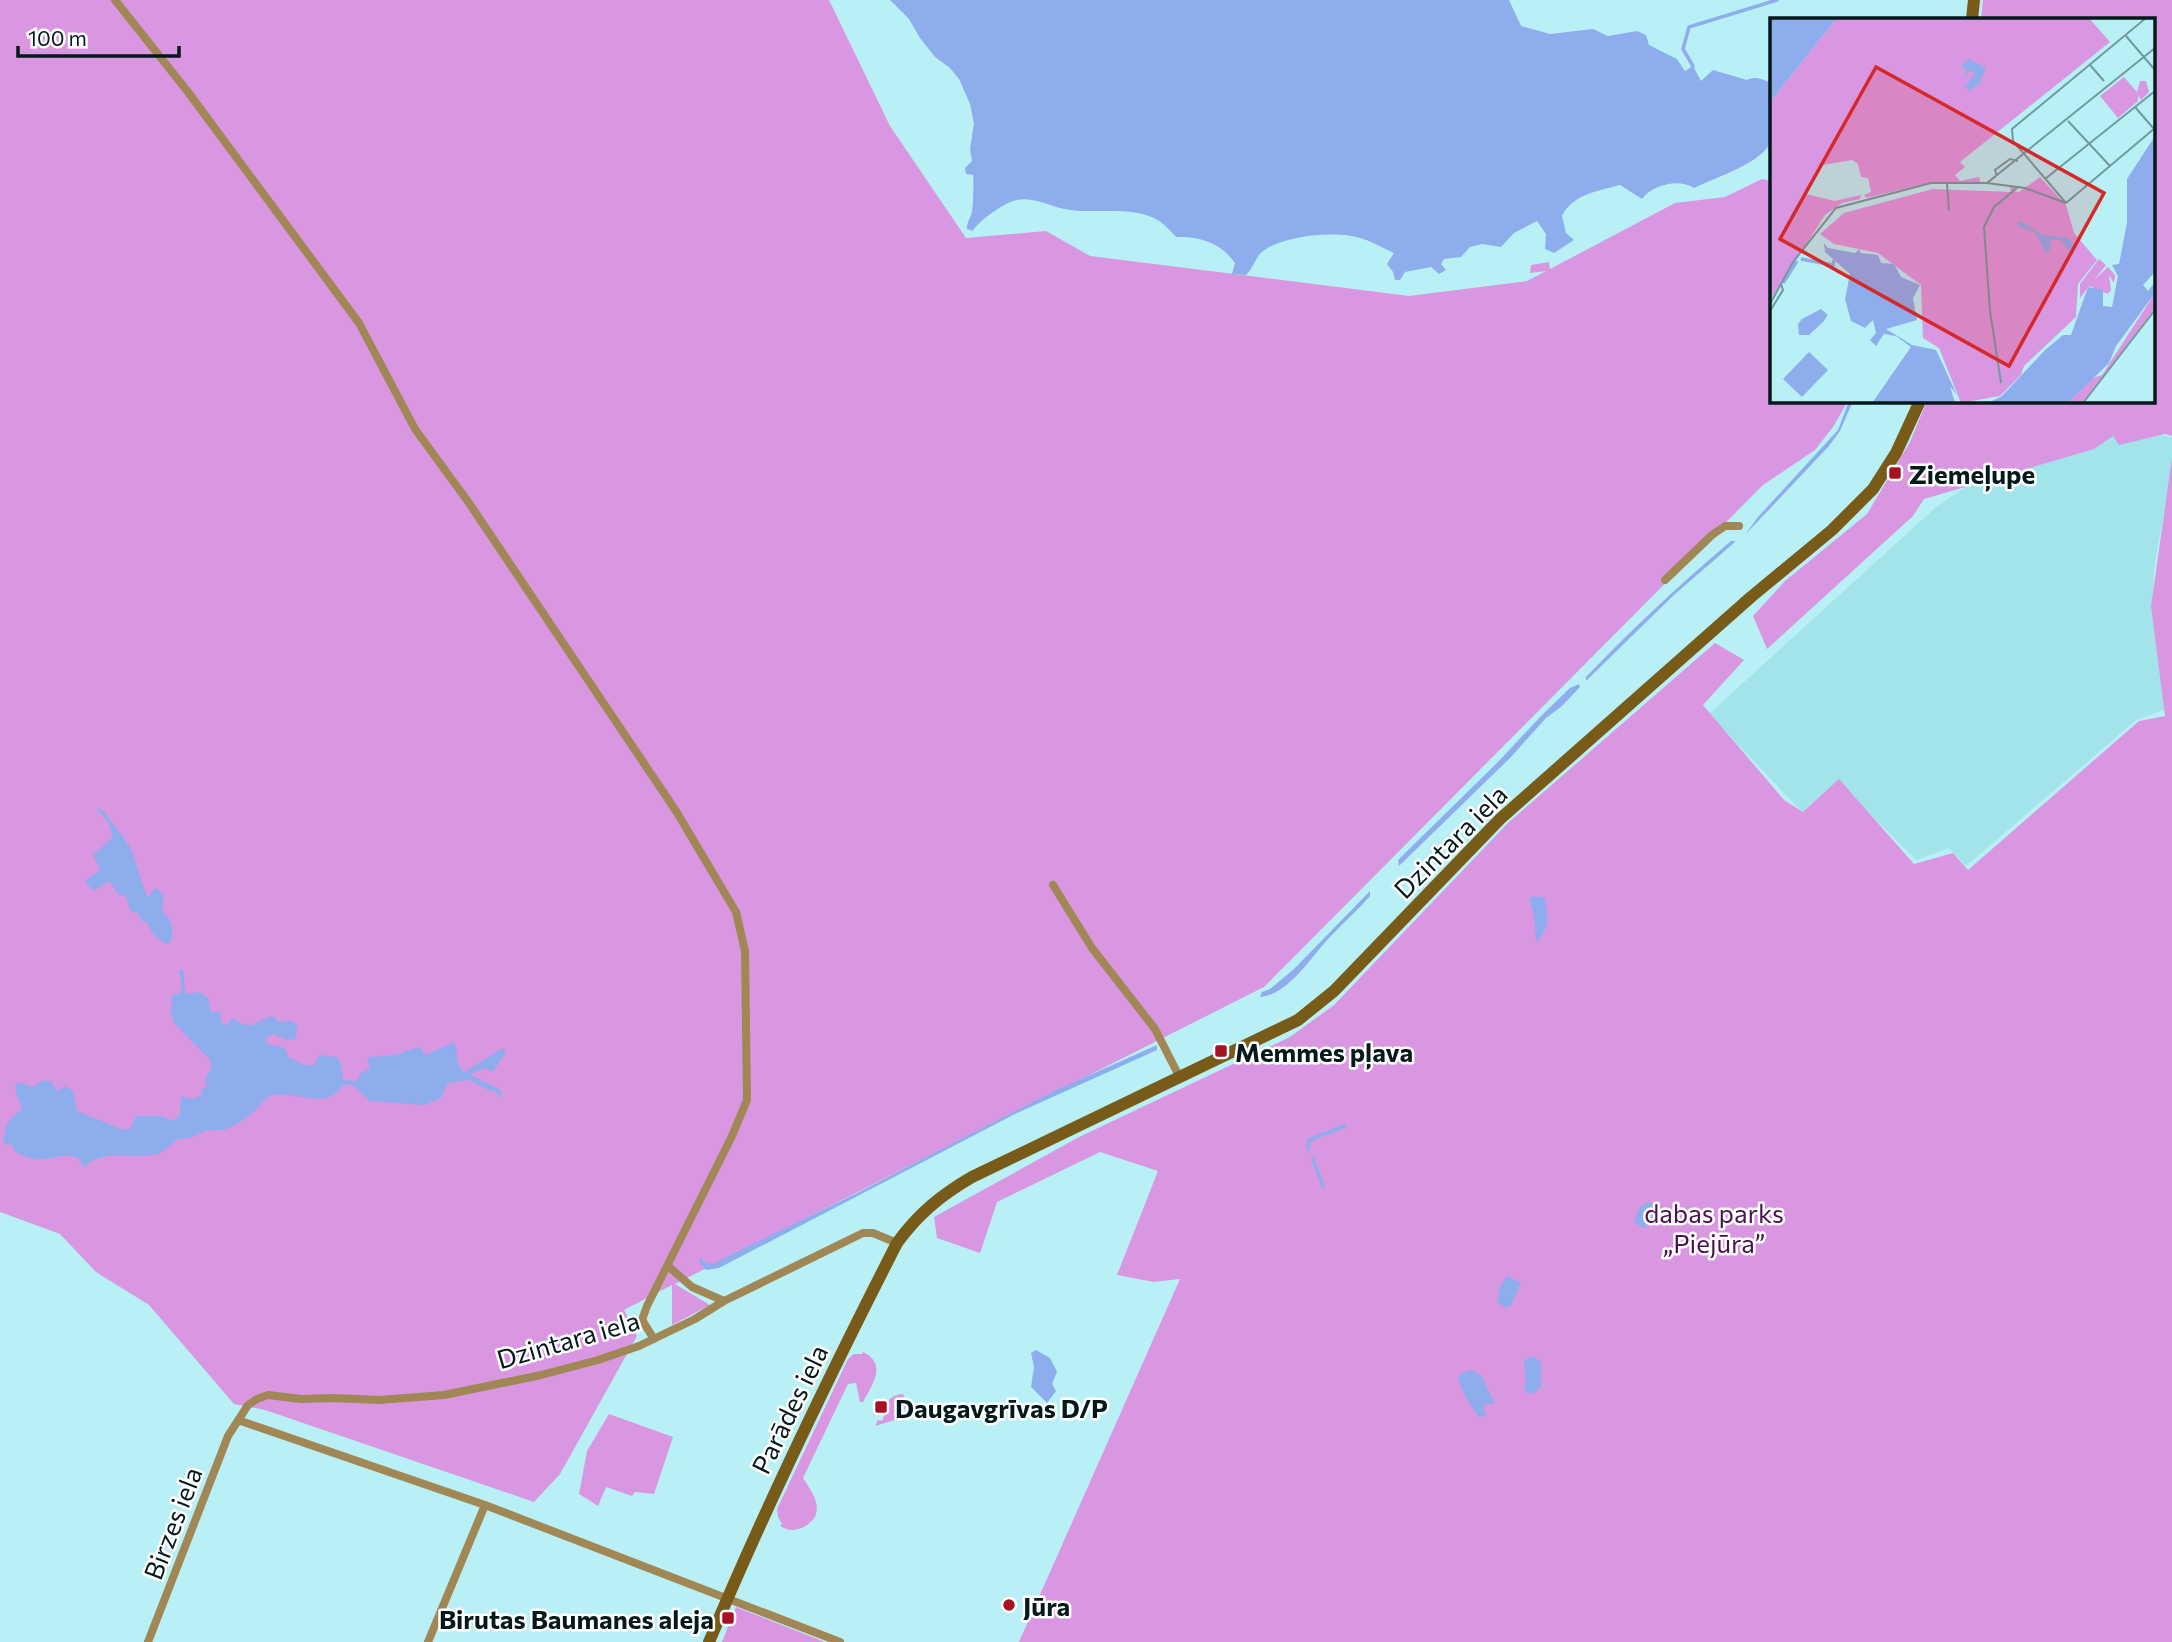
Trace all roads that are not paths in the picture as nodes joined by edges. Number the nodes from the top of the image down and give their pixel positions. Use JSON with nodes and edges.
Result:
{"nodes":[{"id":1,"x":115,"y":0,"type":"edge"},
{"id":2,"x":1974,"y":0,"type":"edge"},
{"id":3,"x":1972,"y":18,"type":"edge"},
{"id":4,"x":1920,"y":402,"type":"edge"},
{"id":5,"x":1740,"y":526,"type":"dead end"},
{"id":6,"x":1665,"y":580,"type":"dead end"},
{"id":7,"x":1053,"y":885,"type":"dead end"},
{"id":8,"x":1180,"y":1078,"type":"junction"},
{"id":9,"x":929,"y":1206,"type":"joint"},
{"id":10,"x":897,"y":1243,"type":"junction"},
{"id":11,"x":668,"y":1266,"type":"junction"},
{"id":12,"x":724,"y":1301,"type":"junction"},
{"id":13,"x":654,"y":1339,"type":"junction"},
{"id":14,"x":238,"y":1420,"type":"junction"},
{"id":15,"x":485,"y":1505,"type":"junction"},
{"id":16,"x":727,"y":1598,"type":"junction"},
{"id":17,"x":148,"y":1642,"type":"edge"},
{"id":18,"x":428,"y":1642,"type":"edge"},
{"id":19,"x":709,"y":1642,"type":"edge"},
{"id":20,"x":840,"y":1642,"type":"edge"}],
"edges":[{"from":1,"to":11,"type":"street"},
{"from":2,"to":3,"type":"street"},
{"from":4,"to":8,"type":"street","name":"Dzintara iela"},
{"from":5,"to":6,"type":"street"},
{"from":7,"to":8,"type":"street"},
{"from":8,"to":9,"type":"street","name":"Dzintara iela"},
{"from":9,"to":10,"type":"street","name":"Parādes iela"},
{"from":10,"to":12,"type":"street","name":"Dzintara iela"},
{"from":10,"to":16,"type":"street","name":"Parādes iela"},
{"from":11,"to":12,"type":"street"},
{"from":11,"to":13,"type":"street"},
{"from":12,"to":13,"type":"street","name":"Dzintara iela"},
{"from":13,"to":14,"type":"street","name":"Dzintara iela"},
{"from":14,"to":15,"type":"street"},
{"from":14,"to":17,"type":"street","name":"Birzes iela"},
{"from":15,"to":16,"type":"street"},
{"from":15,"to":18,"type":"street"},
{"from":16,"to":19,"type":"street","name":"Parādes iela"},
{"from":16,"to":20,"type":"street"}]}
